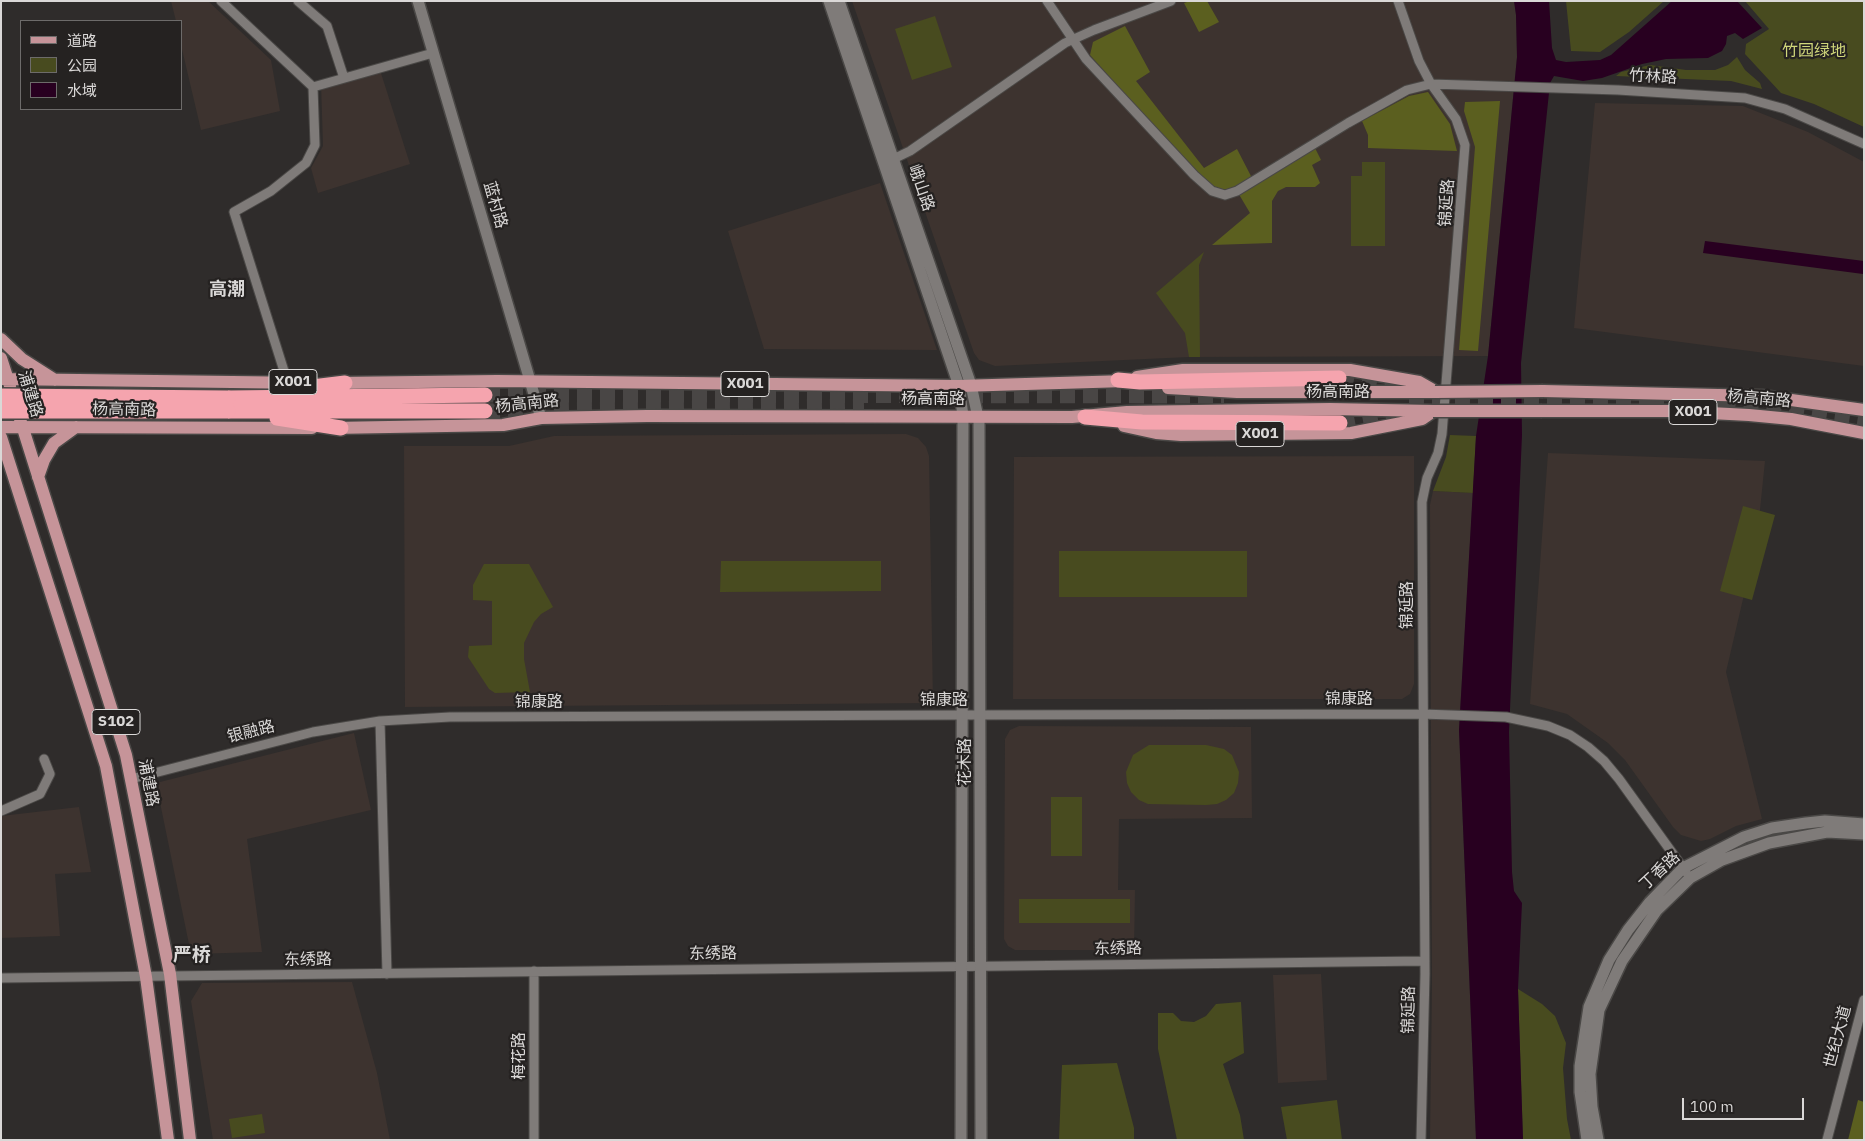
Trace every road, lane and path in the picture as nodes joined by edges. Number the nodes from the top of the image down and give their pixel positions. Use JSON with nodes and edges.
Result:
{"nodes":[{"id":1,"x":221,"y":1,"type":"edge"},
{"id":2,"x":298,"y":1,"type":"edge"},
{"id":3,"x":418,"y":1,"type":"edge"},
{"id":4,"x":830,"y":1,"type":"edge"},
{"id":5,"x":840,"y":1,"type":"edge"},
{"id":6,"x":1047,"y":1,"type":"edge"},
{"id":7,"x":1171,"y":1,"type":"edge"},
{"id":8,"x":1398,"y":1,"type":"edge"},
{"id":9,"x":1072,"y":40,"type":"junction"},
{"id":10,"x":433,"y":53,"type":"junction"},
{"id":11,"x":344,"y":78,"type":"junction"},
{"id":12,"x":1430,"y":84,"type":"junction"},
{"id":13,"x":314,"y":87,"type":"junction"},
{"id":14,"x":1864,"y":144,"type":"edge"},
{"id":15,"x":889,"y":161,"type":"junction"},
{"id":16,"x":1,"y":339,"type":"edge"},
{"id":17,"x":1,"y":358,"type":"edge"},
{"id":18,"x":284,"y":371,"type":"dead end"},
{"id":19,"x":1339,"y":378,"type":"tunnel mouth"},
{"id":20,"x":5,"y":379,"type":"edge"},
{"id":21,"x":55,"y":380,"type":"junction"},
{"id":22,"x":1118,"y":380,"type":"junction"},
{"id":23,"x":530,"y":382,"type":"junction"},
{"id":24,"x":345,"y":383,"type":"junction"},
{"id":25,"x":965,"y":386,"type":"junction"},
{"id":26,"x":1435,"y":392,"type":"junction"},
{"id":27,"x":485,"y":395,"type":"tunnel mouth"},
{"id":28,"x":1,"y":396,"type":"edge"},
{"id":29,"x":228,"y":405,"type":"junction"},
{"id":30,"x":1864,"y":410,"type":"edge"},
{"id":31,"x":1,"y":411,"type":"edge"},
{"id":32,"x":485,"y":411,"type":"tunnel mouth"},
{"id":33,"x":1434,"y":411,"type":"junction"},
{"id":34,"x":963,"y":416,"type":"junction"},
{"id":35,"x":978,"y":416,"type":"junction"},
{"id":36,"x":1086,"y":417,"type":"junction"},
{"id":37,"x":540,"y":418,"type":"junction"},
{"id":38,"x":1340,"y":423,"type":"tunnel mouth"},
{"id":39,"x":23,"y":427,"type":"junction"},
{"id":40,"x":76,"y":427,"type":"junction"},
{"id":41,"x":1,"y":428,"type":"edge"},
{"id":42,"x":341,"y":428,"type":"junction"},
{"id":43,"x":1864,"y":433,"type":"edge"},
{"id":44,"x":1,"y":437,"type":"edge"},
{"id":45,"x":1,"y":467,"type":"edge"},
{"id":46,"x":38,"y":477,"type":"junction"},
{"id":47,"x":14,"y":480,"type":"junction"},
{"id":48,"x":963,"y":714,"type":"junction"},
{"id":49,"x":1422,"y":714,"type":"junction"},
{"id":50,"x":981,"y":715,"type":"junction"},
{"id":51,"x":380,"y":721,"type":"junction"},
{"id":52,"x":44,"y":759,"type":"dead end"},
{"id":53,"x":131,"y":779,"type":"junction"},
{"id":54,"x":1,"y":811,"type":"edge"},
{"id":55,"x":1864,"y":824,"type":"edge"},
{"id":56,"x":1864,"y":834,"type":"edge"},
{"id":57,"x":1683,"y":868,"type":"junction"},
{"id":58,"x":1690,"y":878,"type":"junction"},
{"id":59,"x":1425,"y":960,"type":"junction"},
{"id":60,"x":982,"y":965,"type":"junction"},
{"id":61,"x":962,"y":967,"type":"junction"},
{"id":62,"x":534,"y":972,"type":"junction"},
{"id":63,"x":170,"y":974,"type":"junction"},
{"id":64,"x":387,"y":974,"type":"junction"},
{"id":65,"x":146,"y":977,"type":"junction"},
{"id":66,"x":1,"y":978,"type":"edge"},
{"id":67,"x":1864,"y":1000,"type":"edge"},
{"id":68,"x":168,"y":1140,"type":"edge"},
{"id":69,"x":190,"y":1140,"type":"edge"},
{"id":70,"x":534,"y":1140,"type":"edge"},
{"id":71,"x":961,"y":1140,"type":"edge"},
{"id":72,"x":981,"y":1140,"type":"edge"},
{"id":73,"x":1421,"y":1140,"type":"edge"},
{"id":74,"x":1587,"y":1140,"type":"edge"},
{"id":75,"x":1598,"y":1140,"type":"edge"},
{"id":76,"x":1827,"y":1140,"type":"edge"}],
"edges":[{"from":1,"to":13,"type":"street"},
{"from":2,"to":11,"type":"street"},
{"from":3,"to":10,"type":"street","name":"蓝村路"},
{"from":4,"to":15,"type":"street","name":"峨山路"},
{"from":5,"to":15,"type":"street","name":"峨山路"},
{"from":6,"to":9,"type":"street"},
{"from":7,"to":9,"type":"street"},
{"from":8,"to":12,"type":"street","name":"锦延路"},
{"from":9,"to":12,"type":"street","name":"竹林路"},
{"from":9,"to":15,"type":"street"},
{"from":10,"to":11,"type":"street"},
{"from":10,"to":23,"type":"street","name":"蓝村路"},
{"from":11,"to":13,"type":"street"},
{"from":12,"to":14,"type":"street","name":"竹林路"},
{"from":12,"to":49,"type":"street","name":"锦延路"},
{"from":13,"to":18,"type":"street"},
{"from":15,"to":25,"type":"street","name":"峨山路"},
{"from":16,"to":21,"type":"main road"},
{"from":17,"to":20,"type":"main road","name":"浦建路","number":"S102"},
{"from":19,"to":22,"type":"highway"},
{"from":20,"to":21,"type":"main road","name":"杨高南路","number":"X001"},
{"from":20,"to":39,"type":"main road","name":"浦建路","number":"S102"},
{"from":21,"to":24,"type":"main road","name":"杨高南路","number":"X001"},
{"from":22,"to":25,"type":"main road","name":"杨高南路","number":"X001"},
{"from":22,"to":26,"type":"main road","name":"杨高南路","number":"X001"},
{"from":22,"to":26,"type":"main road","number":"X001"},
{"from":23,"to":24,"type":"main road","name":"杨高南路","number":"X001"},
{"from":23,"to":25,"type":"main road","name":"杨高南路","number":"X001"},
{"from":23,"to":37,"type":"street","name":"蓝村路"},
{"from":24,"to":29,"type":"highway"},
{"from":25,"to":34,"type":"street","name":"花木路"},
{"from":25,"to":35,"type":"street","name":"花木路"},
{"from":26,"to":30,"type":"main road","name":"杨高南路","number":"X001","bridge":true},
{"from":27,"to":29,"type":"highway","name":"杨高南路","number":"X001"},
{"from":28,"to":29,"type":"highway","name":"杨高南路","number":"X001","bridge":true},
{"from":29,"to":31,"type":"highway","name":"杨高南路","number":"X001","bridge":true},
{"from":29,"to":32,"type":"highway","name":"杨高南路","number":"X001"},
{"from":29,"to":42,"type":"highway"},
{"from":33,"to":36,"type":"main road","name":"杨高南路","number":"X001"},
{"from":33,"to":36,"type":"main road","number":"X001"},
{"from":33,"to":43,"type":"main road","name":"杨高南路","number":"X001","bridge":true},
{"from":34,"to":35,"type":"main road","name":"杨高南路","number":"X001"},
{"from":34,"to":37,"type":"main road","name":"杨高南路","number":"X001"},
{"from":34,"to":48,"type":"street","name":"花木路"},
{"from":35,"to":36,"type":"main road","name":"杨高南路","number":"X001"},
{"from":35,"to":50,"type":"street","name":"花木路"},
{"from":36,"to":38,"type":"highway"},
{"from":37,"to":42,"type":"main road","name":"杨高南路","number":"X001"},
{"from":39,"to":40,"type":"main road","name":"杨高南路","number":"X001"},
{"from":39,"to":41,"type":"main road","name":"杨高南路","number":"X001"},
{"from":39,"to":46,"type":"main road","name":"浦建路","number":"S102"},
{"from":40,"to":42,"type":"main road","name":"杨高南路","number":"X001"},
{"from":40,"to":46,"type":"main road"},
{"from":44,"to":47,"type":"main road","number":"S102"},
{"from":45,"to":47,"type":"main road"},
{"from":46,"to":53,"type":"main road","name":"浦建路","number":"S102"},
{"from":47,"to":65,"type":"main road","number":"S102"},
{"from":48,"to":50,"type":"street","name":"锦康路"},
{"from":48,"to":51,"type":"street","name":"锦康路"},
{"from":48,"to":61,"type":"street","name":"花木路"},
{"from":49,"to":50,"type":"street","name":"锦康路"},
{"from":49,"to":57,"type":"street","name":"锦康路"},
{"from":49,"to":59,"type":"street","name":"锦延路"},
{"from":50,"to":60,"type":"street","name":"花木路"},
{"from":51,"to":53,"type":"street","name":"银融路"},
{"from":51,"to":64,"type":"street"},
{"from":52,"to":54,"type":"street"},
{"from":53,"to":63,"type":"main road","name":"浦建路","number":"S102"},
{"from":55,"to":57,"type":"street","name":"丁香路"},
{"from":56,"to":58,"type":"street","name":"丁香路"},
{"from":57,"to":58,"type":"street","name":"锦康路"},
{"from":57,"to":74,"type":"street","name":"丁香路"},
{"from":58,"to":75,"type":"street","name":"丁香路"},
{"from":59,"to":60,"type":"street","name":"东绣路"},
{"from":59,"to":73,"type":"street","name":"锦延路"},
{"from":60,"to":61,"type":"street","name":"东绣路"},
{"from":60,"to":72,"type":"street","name":"花木路"},
{"from":61,"to":62,"type":"street","name":"东绣路"},
{"from":61,"to":71,"type":"street","name":"花木路"},
{"from":62,"to":64,"type":"street","name":"东绣路"},
{"from":62,"to":70,"type":"street","name":"梅花路"},
{"from":63,"to":64,"type":"street","name":"东绣路"},
{"from":63,"to":65,"type":"street","name":"东绣路"},
{"from":63,"to":69,"type":"main road","name":"浦建路","number":"S102"},
{"from":65,"to":66,"type":"street","name":"东绣路"},
{"from":65,"to":68,"type":"main road","number":"S102"},
{"from":67,"to":76,"type":"street","name":"世纪大道"}]}
